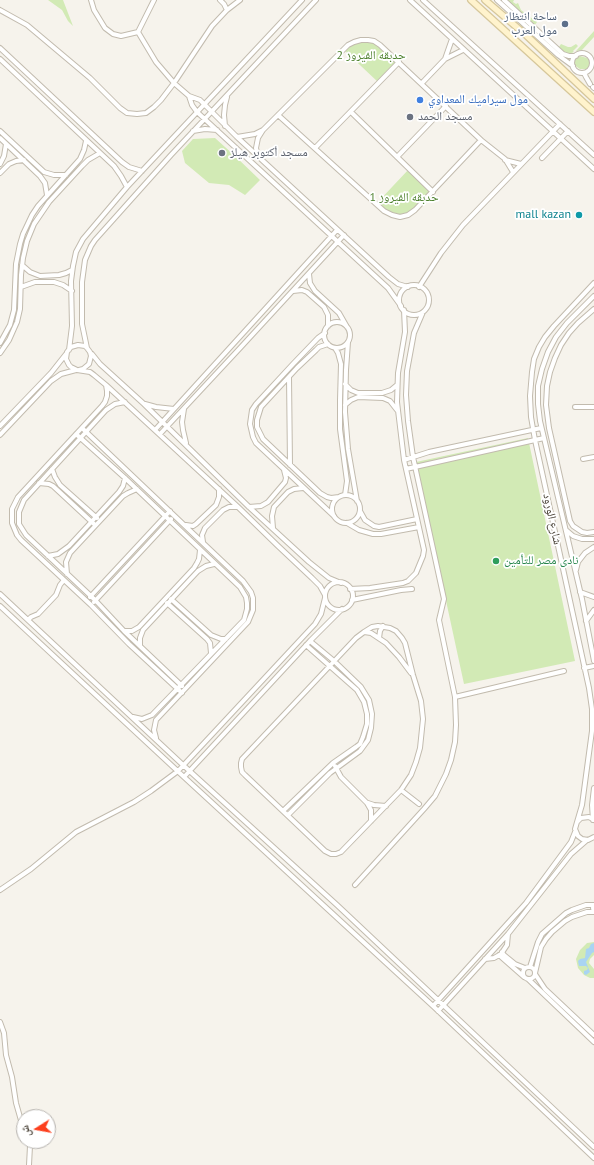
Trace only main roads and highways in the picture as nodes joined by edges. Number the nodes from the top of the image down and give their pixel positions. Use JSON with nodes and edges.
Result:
{"nodes":[{"id":1,"x":471,"y":0,"type":"edge"},
{"id":2,"x":485,"y":0,"type":"edge"},
{"id":3,"x":511,"y":23,"type":"junction"},
{"id":4,"x":504,"y":31,"type":"junction"},
{"id":5,"x":526,"y":36,"type":"junction"},
{"id":6,"x":521,"y":46,"type":"junction"},
{"id":7,"x":594,"y":99,"type":"edge"},
{"id":8,"x":594,"y":112,"type":"edge"}],
"edges":[{"from":1,"to":4,"type":"main road"},
{"from":2,"to":3,"type":"main road"},
{"from":3,"to":4,"type":"main road"},
{"from":3,"to":5,"type":"main road"},
{"from":4,"to":6,"type":"main road"},
{"from":5,"to":6,"type":"main road"},
{"from":5,"to":7,"type":"main road"},
{"from":6,"to":8,"type":"main road"}]}
